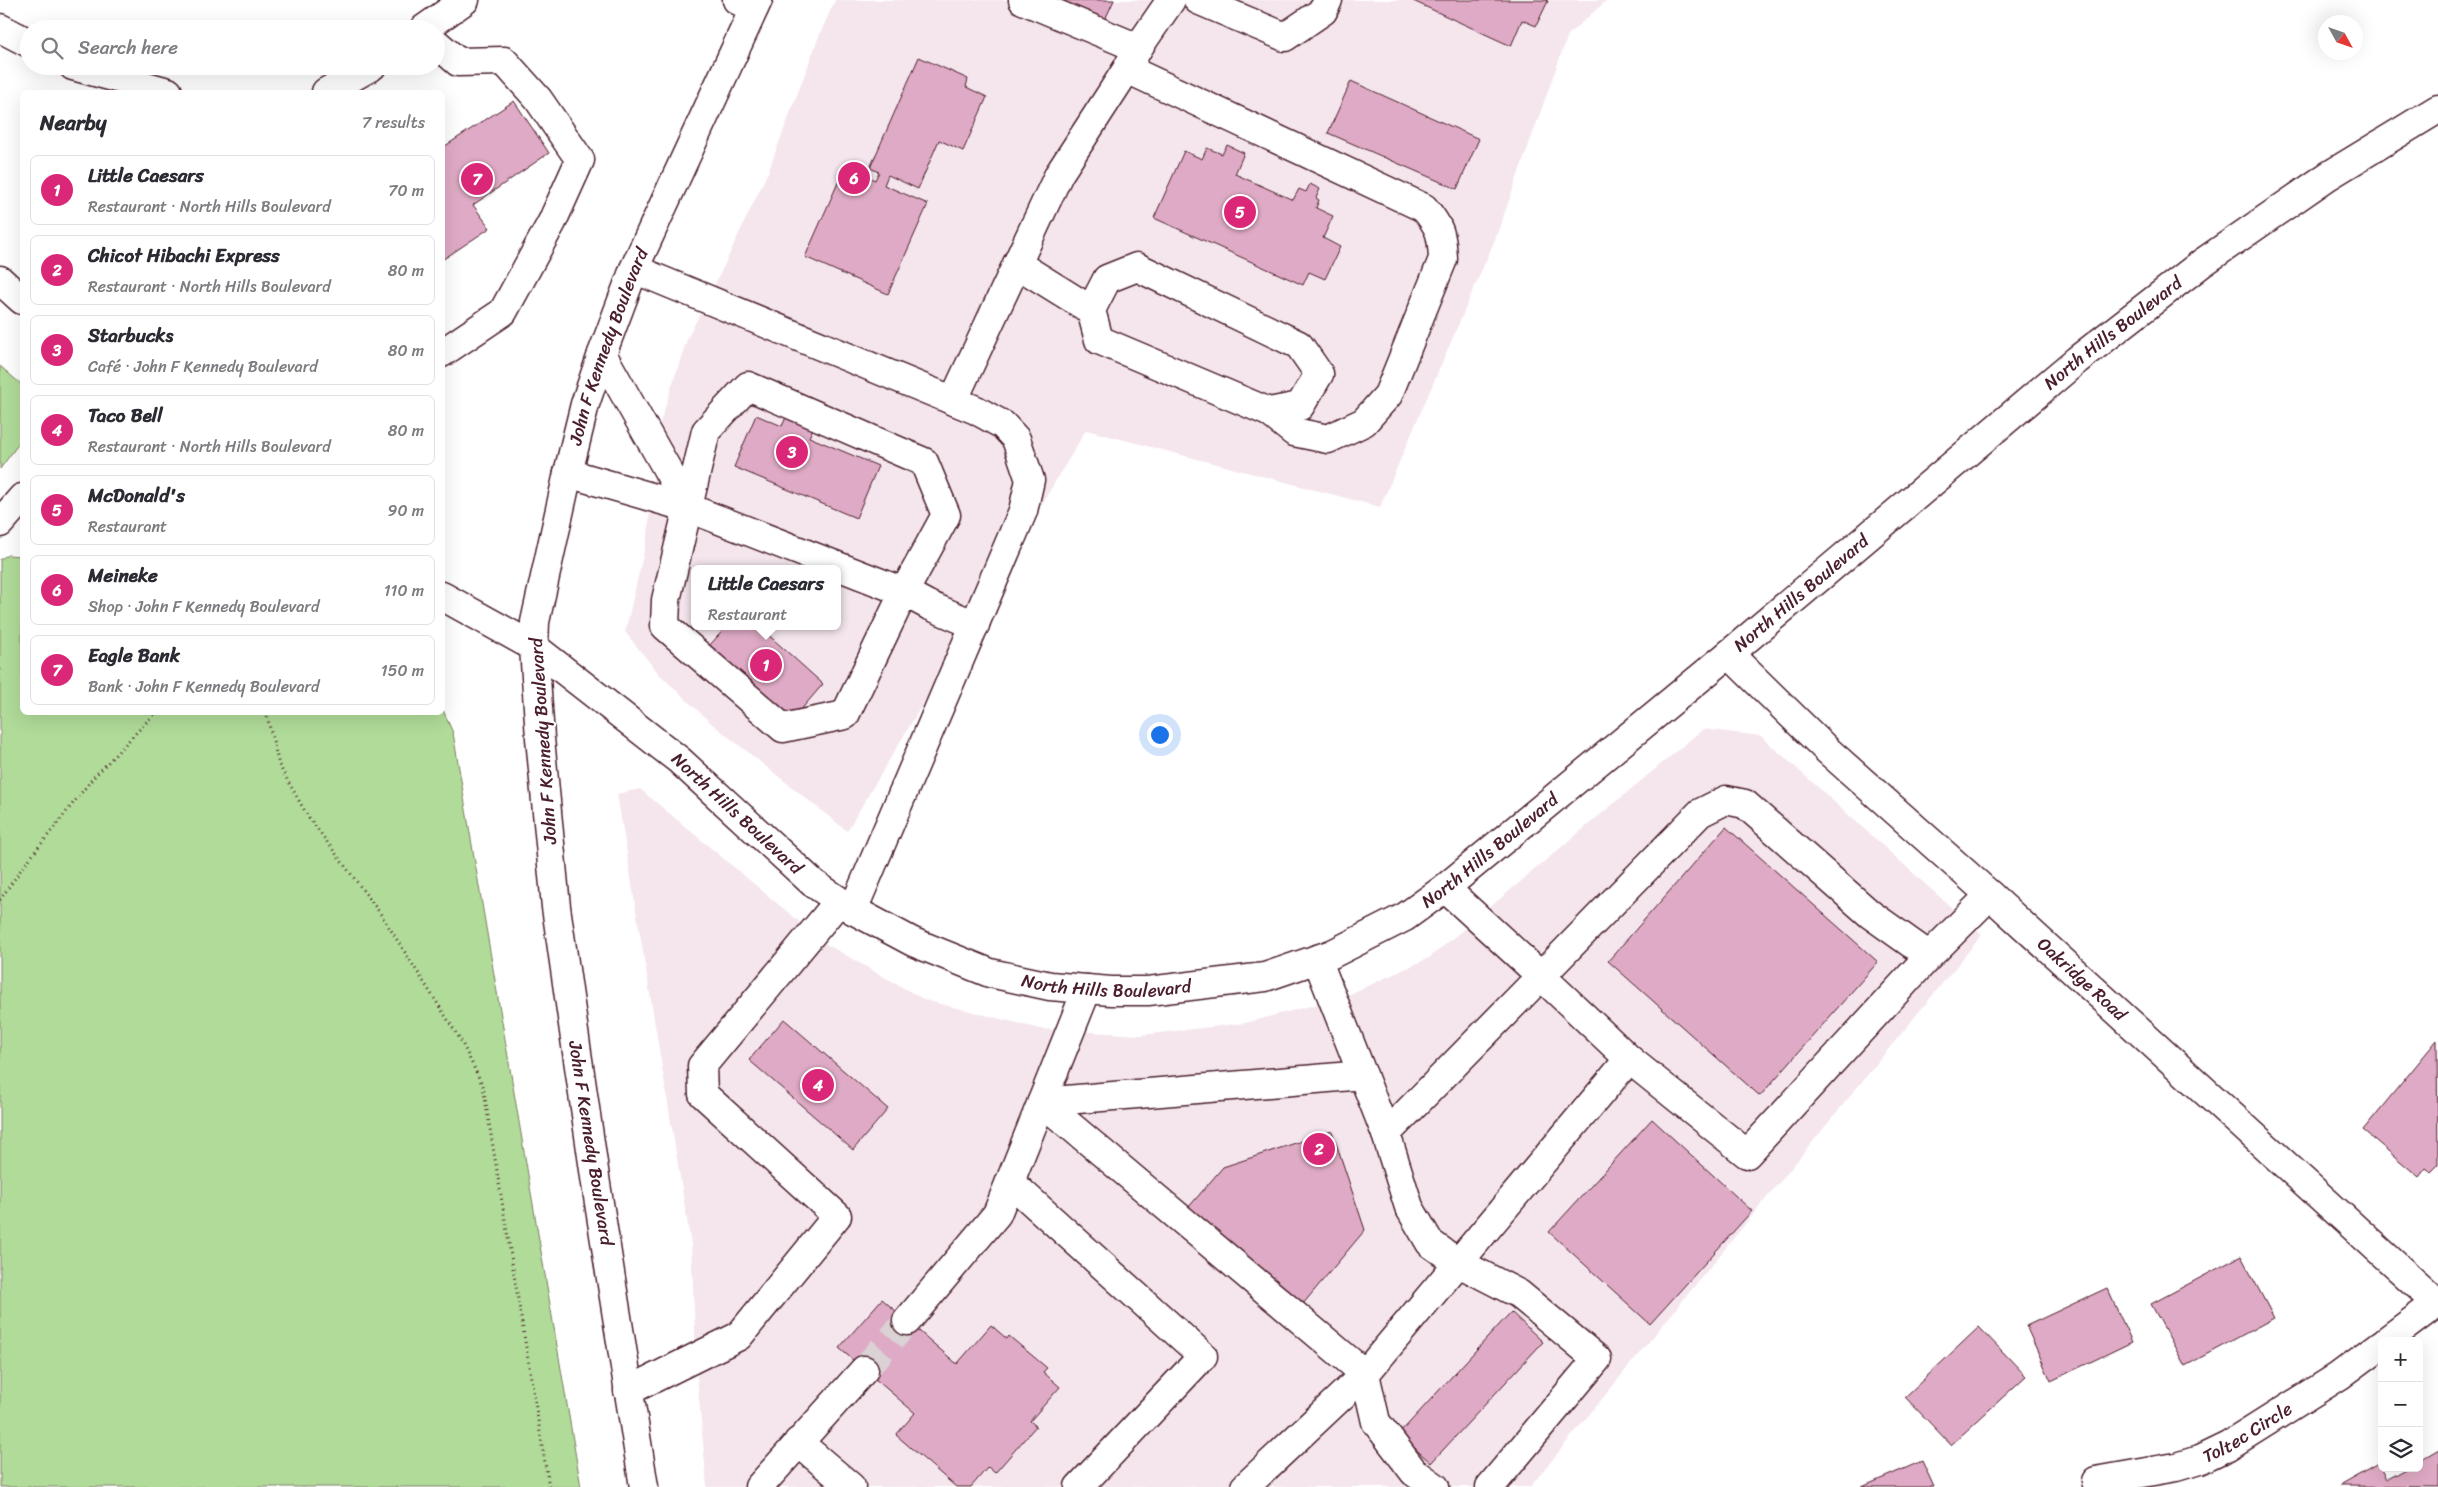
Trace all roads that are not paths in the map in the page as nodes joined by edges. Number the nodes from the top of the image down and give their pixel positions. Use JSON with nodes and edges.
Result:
{"nodes":[{"id":1,"x":465,"y":0,"type":"edge"},
{"id":2,"x":1023,"y":0,"type":"edge"},
{"id":3,"x":1171,"y":0,"type":"edge"},
{"id":4,"x":1198,"y":0,"type":"edge"},
{"id":5,"x":1328,"y":0,"type":"edge"},
{"id":6,"x":750,"y":3,"type":"edge"},
{"id":7,"x":437,"y":20,"type":"edge"},
{"id":8,"x":0,"y":28,"type":"edge"},
{"id":9,"x":20,"y":38,"type":"edge"},
{"id":10,"x":445,"y":51,"type":"edge"},
{"id":11,"x":1133,"y":58,"type":"junction"},
{"id":12,"x":106,"y":75,"type":"edge"},
{"id":13,"x":356,"y":75,"type":"edge"},
{"id":14,"x":161,"y":90,"type":"edge"},
{"id":15,"x":330,"y":90,"type":"edge"},
{"id":16,"x":2438,"y":109,"type":"edge"},
{"id":17,"x":1017,"y":264,"type":"junction"},
{"id":18,"x":634,"y":269,"type":"junction"},
{"id":19,"x":0,"y":280,"type":"edge"},
{"id":20,"x":20,"y":298,"type":"edge"},
{"id":21,"x":1091,"y":310,"type":"junction"},
{"id":22,"x":445,"y":351,"type":"edge"},
{"id":23,"x":602,"y":354,"type":"junction"},
{"id":24,"x":953,"y":401,"type":"junction"},
{"id":25,"x":1269,"y":412,"type":"junction"},
{"id":26,"x":568,"y":473,"type":"junction"},
{"id":27,"x":20,"y":500,"type":"edge"},
{"id":28,"x":689,"y":508,"type":"junction"},
{"id":29,"x":0,"y":523,"type":"edge"},
{"id":30,"x":835,"y":565,"type":"edge"},
{"id":31,"x":841,"y":567,"type":"edge"},
{"id":32,"x":904,"y":592,"type":"junction"},
{"id":33,"x":445,"y":598,"type":"edge"},
{"id":34,"x":975,"y":625,"type":"junction"},
{"id":35,"x":534,"y":648,"type":"junction"},
{"id":36,"x":1729,"y":654,"type":"junction"},
{"id":37,"x":1445,"y":888,"type":"junction"},
{"id":38,"x":1990,"y":895,"type":"junction"},
{"id":39,"x":846,"y":905,"type":"junction"},
{"id":40,"x":1929,"y":956,"type":"junction"},
{"id":41,"x":1317,"y":959,"type":"junction"},
{"id":42,"x":1541,"y":976,"type":"junction"},
{"id":43,"x":1087,"y":989,"type":"junction"},
{"id":44,"x":1629,"y":1059,"type":"junction"},
{"id":45,"x":1363,"y":1075,"type":"junction"},
{"id":46,"x":1042,"y":1102,"type":"junction"},
{"id":47,"x":1386,"y":1134,"type":"junction"},
{"id":48,"x":1010,"y":1182,"type":"junction"},
{"id":49,"x":1457,"y":1262,"type":"junction"},
{"id":50,"x":2438,"y":1303,"type":"edge"},
{"id":51,"x":908,"y":1321,"type":"tunnel mouth"},
{"id":52,"x":2391,"y":1337,"type":"edge"},
{"id":53,"x":2378,"y":1347,"type":"edge"},
{"id":54,"x":864,"y":1370,"type":"tunnel mouth"},
{"id":55,"x":1365,"y":1374,"type":"junction"},
{"id":56,"x":628,"y":1390,"type":"junction"},
{"id":57,"x":801,"y":1438,"type":"junction"},
{"id":58,"x":2096,"y":1481,"type":"dead end"},
{"id":59,"x":644,"y":1487,"type":"edge"},
{"id":60,"x":759,"y":1487,"type":"edge"},
{"id":61,"x":851,"y":1487,"type":"edge"},
{"id":62,"x":1079,"y":1487,"type":"edge"},
{"id":63,"x":1245,"y":1487,"type":"edge"},
{"id":64,"x":1435,"y":1487,"type":"edge"},
{"id":65,"x":1490,"y":1487,"type":"edge"}],
"edges":[{"from":1,"to":7,"type":"street"},
{"from":2,"to":11,"type":"street"},
{"from":3,"to":11,"type":"street"},
{"from":4,"to":5,"type":"street"},
{"from":6,"to":18,"type":"street","name":"John F Kennedy Boulevard"},
{"from":8,"to":9,"type":"street"},
{"from":10,"to":22,"type":"street"},
{"from":11,"to":17,"type":"street"},
{"from":11,"to":25,"type":"street"},
{"from":12,"to":14,"type":"street"},
{"from":13,"to":15,"type":"street"},
{"from":16,"to":36,"type":"street","name":"North Hills Boulevard"},
{"from":17,"to":21,"type":"street"},
{"from":17,"to":24,"type":"street"},
{"from":18,"to":23,"type":"street","name":"John F Kennedy Boulevard"},
{"from":18,"to":24,"type":"street"},
{"from":19,"to":20,"type":"street"},
{"from":21,"to":25,"type":"street"},
{"from":21,"to":25,"type":"street"},
{"from":23,"to":26,"type":"street","name":"John F Kennedy Boulevard"},
{"from":23,"to":28,"type":"street"},
{"from":24,"to":34,"type":"street"},
{"from":26,"to":28,"type":"street"},
{"from":26,"to":35,"type":"street","name":"John F Kennedy Boulevard"},
{"from":27,"to":29,"type":"street"},
{"from":28,"to":30,"type":"street"},
{"from":28,"to":32,"type":"street"},
{"from":28,"to":32,"type":"street"},
{"from":31,"to":32,"type":"street"},
{"from":32,"to":34,"type":"street"},
{"from":33,"to":35,"type":"street","name":"North Hills Boulevard"},
{"from":34,"to":39,"type":"street"},
{"from":35,"to":39,"type":"street","name":"North Hills Boulevard"},
{"from":35,"to":56,"type":"street","name":"John F Kennedy Boulevard"},
{"from":36,"to":37,"type":"street","name":"North Hills Boulevard"},
{"from":36,"to":38,"type":"street","name":"Oakridge Road"},
{"from":37,"to":41,"type":"street","name":"North Hills Boulevard"},
{"from":37,"to":42,"type":"street"},
{"from":38,"to":40,"type":"street"},
{"from":38,"to":50,"type":"street","name":"Oakridge Road"},
{"from":39,"to":43,"type":"street","name":"North Hills Boulevard"},
{"from":39,"to":56,"type":"street"},
{"from":40,"to":42,"type":"street"},
{"from":40,"to":44,"type":"street"},
{"from":41,"to":43,"type":"street","name":"North Hills Boulevard"},
{"from":41,"to":45,"type":"street"},
{"from":42,"to":44,"type":"street"},
{"from":42,"to":47,"type":"street"},
{"from":43,"to":46,"type":"street"},
{"from":44,"to":49,"type":"street"},
{"from":45,"to":46,"type":"street"},
{"from":45,"to":47,"type":"street"},
{"from":46,"to":48,"type":"street"},
{"from":46,"to":55,"type":"street"},
{"from":47,"to":49,"type":"street"},
{"from":48,"to":51,"type":"street"},
{"from":48,"to":62,"type":"street"},
{"from":49,"to":55,"type":"street"},
{"from":49,"to":65,"type":"street"},
{"from":50,"to":52,"type":"street"},
{"from":53,"to":58,"type":"street","name":"Toltec Circle"},
{"from":54,"to":57,"type":"street"},
{"from":55,"to":63,"type":"street"},
{"from":55,"to":64,"type":"street"},
{"from":56,"to":59,"type":"street","name":"John F Kennedy Boulevard"},
{"from":57,"to":60,"type":"street"},
{"from":57,"to":61,"type":"street"}]}
